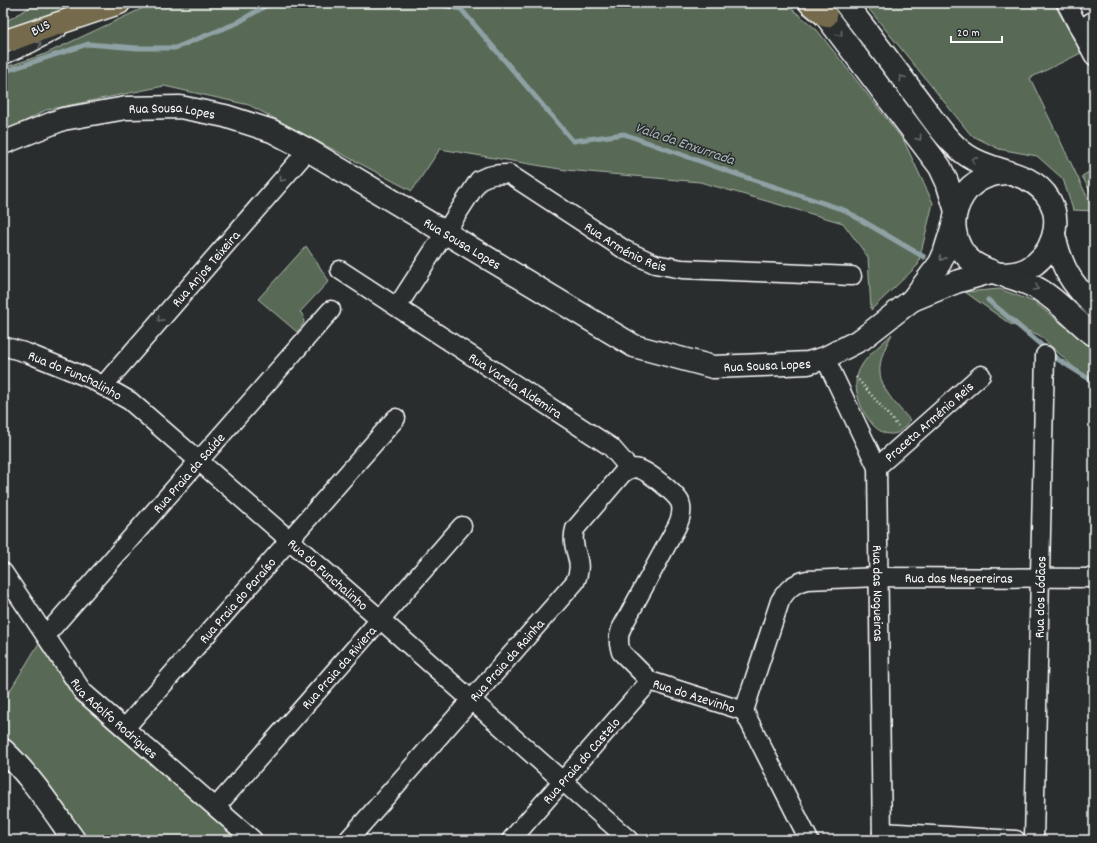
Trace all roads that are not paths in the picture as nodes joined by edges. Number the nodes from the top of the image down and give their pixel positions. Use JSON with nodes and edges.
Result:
{"nodes":[{"id":1,"x":845,"y":3,"type":"edge"},
{"id":2,"x":1066,"y":3,"type":"edge"},
{"id":3,"x":114,"y":4,"type":"edge"},
{"id":4,"x":818,"y":7,"type":"edge"},
{"id":5,"x":1087,"y":25,"type":"edge"},
{"id":6,"x":3,"y":42,"type":"edge"},
{"id":7,"x":1094,"y":56,"type":"edge"},
{"id":8,"x":3,"y":60,"type":"edge"},
{"id":9,"x":3,"y":143,"type":"edge"},
{"id":10,"x":308,"y":150,"type":"junction"},
{"id":11,"x":1011,"y":174,"type":"junction"},
{"id":12,"x":955,"y":216,"type":"junction"},
{"id":13,"x":444,"y":233,"type":"junction"},
{"id":14,"x":1054,"y":235,"type":"junction"},
{"id":15,"x":340,"y":270,"type":"dead end"},
{"id":16,"x":996,"y":273,"type":"junction"},
{"id":17,"x":852,"y":276,"type":"dead end"},
{"id":18,"x":912,"y":300,"type":"junction"},
{"id":19,"x":1094,"y":306,"type":"edge"},
{"id":20,"x":397,"y":307,"type":"junction"},
{"id":21,"x":330,"y":310,"type":"dead end"},
{"id":22,"x":1094,"y":335,"type":"edge"},
{"id":23,"x":3,"y":346,"type":"edge"},
{"id":24,"x":1045,"y":355,"type":"dead end"},
{"id":25,"x":825,"y":358,"type":"junction"},
{"id":26,"x":981,"y":375,"type":"dead end"},
{"id":27,"x":103,"y":386,"type":"junction"},
{"id":28,"x":396,"y":418,"type":"dead end"},
{"id":29,"x":199,"y":460,"type":"junction"},
{"id":30,"x":876,"y":467,"type":"junction"},
{"id":31,"x":630,"y":469,"type":"junction"},
{"id":32,"x":462,"y":526,"type":"dead end"},
{"id":33,"x":290,"y":540,"type":"junction"},
{"id":34,"x":3,"y":572,"type":"edge"},
{"id":35,"x":879,"y":578,"type":"junction"},
{"id":36,"x":1039,"y":578,"type":"junction"},
{"id":37,"x":1094,"y":578,"type":"edge"},
{"id":38,"x":380,"y":619,"type":"junction"},
{"id":39,"x":46,"y":635,"type":"junction"},
{"id":40,"x":650,"y":681,"type":"junction"},
{"id":41,"x":471,"y":700,"type":"junction"},
{"id":42,"x":744,"y":712,"type":"junction"},
{"id":43,"x":125,"y":728,"type":"junction"},
{"id":44,"x":6,"y":758,"type":"edge"},
{"id":45,"x":563,"y":780,"type":"junction"},
{"id":46,"x":216,"y":807,"type":"junction"},
{"id":47,"x":882,"y":836,"type":"edge"},
{"id":48,"x":74,"y":840,"type":"edge"},
{"id":49,"x":253,"y":840,"type":"edge"},
{"id":50,"x":348,"y":840,"type":"edge"},
{"id":51,"x":511,"y":840,"type":"edge"},
{"id":52,"x":629,"y":840,"type":"edge"},
{"id":53,"x":809,"y":840,"type":"edge"},
{"id":54,"x":1016,"y":840,"type":"edge"},
{"id":55,"x":1034,"y":840,"type":"edge"}],
"edges":[{"from":11,"to":1,"type":"street","one_way":true},
{"from":2,"to":5,"type":"street"},
{"from":3,"to":6,"type":"highway"},
{"from":8,"to":3,"type":"lane","name":"BUS","one_way":true},
{"from":4,"to":12,"type":"street","one_way":true},
{"from":5,"to":7,"type":"street"},
{"from":9,"to":10,"type":"street","name":"Rua Sousa Lopes"},
{"from":10,"to":13,"type":"street","name":"Rua Sousa Lopes"},
{"from":10,"to":27,"type":"street","name":"Rua Anjos Teixeira","one_way":true},
{"from":11,"to":12,"type":"street"},
{"from":11,"to":14,"type":"street"},
{"from":12,"to":16,"type":"street"},
{"from":12,"to":18,"type":"street","name":"Rua Sousa Lopes","one_way":true},
{"from":13,"to":17,"type":"street","name":"Rua Arménio Reis"},
{"from":13,"to":20,"type":"street"},
{"from":13,"to":25,"type":"street","name":"Rua Sousa Lopes"},
{"from":14,"to":16,"type":"street"},
{"from":14,"to":19,"type":"street"},
{"from":15,"to":20,"type":"street","name":"Rua Varela Aldemira"},
{"from":16,"to":18,"type":"street","name":"Rua Sousa Lopes"},
{"from":16,"to":22,"type":"street","one_way":true},
{"from":18,"to":25,"type":"street","name":"Rua Sousa Lopes"},
{"from":20,"to":31,"type":"street","name":"Rua Varela Aldemira"},
{"from":21,"to":29,"type":"street","name":"Rua Praia da Saúde"},
{"from":23,"to":27,"type":"street","name":"Rua do Funchalinho"},
{"from":24,"to":36,"type":"street","name":"Rua dos Lódãos"},
{"from":25,"to":30,"type":"street","name":"Rua das Nogueiras"},
{"from":26,"to":30,"type":"street","name":"Praceta Arménio Reis"},
{"from":27,"to":29,"type":"street","name":"Rua do Funchalinho"},
{"from":28,"to":33,"type":"street","name":"Rua Praia do Paraíso"},
{"from":29,"to":33,"type":"street","name":"Rua do Funchalinho"},
{"from":29,"to":39,"type":"street","name":"Rua Praia da Saúde"},
{"from":30,"to":35,"type":"street","name":"Rua das Nogueiras"},
{"from":31,"to":40,"type":"street","name":"Rua do Azevinho"},
{"from":31,"to":41,"type":"street","name":"Rua Praia da Rainha"},
{"from":32,"to":38,"type":"street","name":"Rua Praia da Riviera"},
{"from":33,"to":38,"type":"street","name":"Rua do Funchalinho"},
{"from":33,"to":43,"type":"street","name":"Rua Praia do Paraíso"},
{"from":34,"to":39,"type":"street","name":"Rua Adolfo Rodrigues"},
{"from":35,"to":36,"type":"street","name":"Rua das Nespereiras"},
{"from":35,"to":42,"type":"street","name":"Rua das Nespereiras"},
{"from":35,"to":47,"type":"street","name":"Rua das Nogueiras"},
{"from":36,"to":37,"type":"street","name":"Rua das Nespereiras"},
{"from":36,"to":55,"type":"street","name":"Rua dos Lódãos"},
{"from":38,"to":41,"type":"street","name":"Rua do Funchalinho"},
{"from":38,"to":46,"type":"street","name":"Rua Praia da Riviera"},
{"from":39,"to":43,"type":"street","name":"Rua Adolfo Rodrigues"},
{"from":40,"to":42,"type":"street","name":"Rua do Azevinho"},
{"from":40,"to":45,"type":"street","name":"Rua Praia do Castelo"},
{"from":41,"to":45,"type":"street","name":"Rua do Funchalinho"},
{"from":41,"to":50,"type":"street","name":"Rua Praia da Rainha"},
{"from":42,"to":53,"type":"street","name":"Rua do Azevinho"},
{"from":43,"to":46,"type":"street","name":"Rua Adolfo Rodrigues"},
{"from":44,"to":48,"type":"street"},
{"from":45,"to":51,"type":"street","name":"Rua Praia do Castelo"},
{"from":45,"to":52,"type":"street","name":"Rua do Funchalinho"},
{"from":46,"to":49,"type":"street","name":"Rua Adolfo Rodrigues"},
{"from":47,"to":54,"type":"street"}]}
